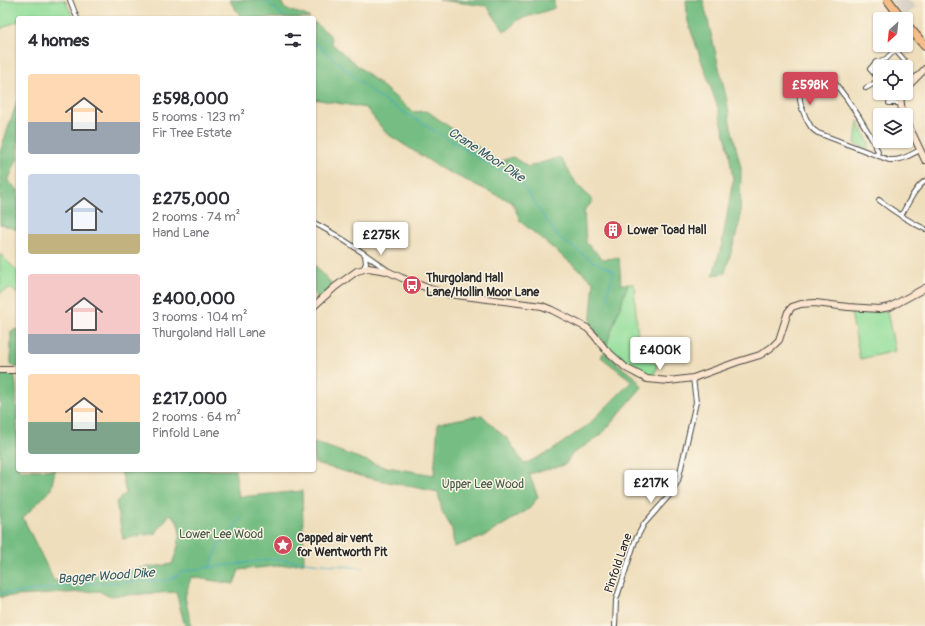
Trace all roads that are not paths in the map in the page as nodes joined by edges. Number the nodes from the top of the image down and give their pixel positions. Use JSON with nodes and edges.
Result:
{"nodes":[{"id":1,"x":70,"y":0,"type":"edge"},
{"id":2,"x":888,"y":0,"type":"edge"},
{"id":3,"x":896,"y":12,"type":"edge"},
{"id":4,"x":76,"y":16,"type":"edge"},
{"id":5,"x":913,"y":32,"type":"edge"},
{"id":6,"x":925,"y":46,"type":"edge"},
{"id":7,"x":893,"y":52,"type":"edge"},
{"id":8,"x":897,"y":52,"type":"edge"},
{"id":9,"x":904,"y":60,"type":"dead end"},
{"id":10,"x":925,"y":69,"type":"edge"},
{"id":11,"x":913,"y":81,"type":"edge"},
{"id":12,"x":866,"y":88,"type":"dead end"},
{"id":13,"x":901,"y":100,"type":"edge"},
{"id":14,"x":890,"y":103,"type":"dead end"},
{"id":15,"x":901,"y":105,"type":"junction"},
{"id":16,"x":902,"y":108,"type":"edge"},
{"id":17,"x":913,"y":135,"type":"edge"},
{"id":18,"x":920,"y":150,"type":"junction"},
{"id":19,"x":877,"y":155,"type":"junction"},
{"id":20,"x":925,"y":160,"type":"edge"},
{"id":21,"x":925,"y":181,"type":"edge"},
{"id":22,"x":879,"y":200,"type":"dead end"},
{"id":23,"x":901,"y":216,"type":"junction"},
{"id":24,"x":316,"y":224,"type":"edge"},
{"id":25,"x":925,"y":229,"type":"edge"},
{"id":26,"x":365,"y":255,"type":"junction"},
{"id":27,"x":363,"y":270,"type":"junction"},
{"id":28,"x":387,"y":271,"type":"junction"},
{"id":29,"x":925,"y":288,"type":"edge"},
{"id":30,"x":316,"y":304,"type":"edge"},
{"id":31,"x":0,"y":370,"type":"edge"},
{"id":32,"x":16,"y":370,"type":"edge"},
{"id":33,"x":693,"y":378,"type":"junction"},
{"id":34,"x":615,"y":626,"type":"edge"}],
"edges":[{"from":1,"to":4,"type":"street"},
{"from":2,"to":3,"type":"highway"},
{"from":5,"to":6,"type":"highway"},
{"from":7,"to":12,"type":"street"},
{"from":8,"to":9,"type":"street"},
{"from":10,"to":11,"type":"street"},
{"from":13,"to":15,"type":"street"},
{"from":14,"to":15,"type":"street"},
{"from":15,"to":16,"type":"street"},
{"from":17,"to":18,"type":"street"},
{"from":18,"to":19,"type":"street"},
{"from":18,"to":20,"type":"street"},
{"from":19,"to":19,"type":"street"},
{"from":21,"to":23,"type":"street"},
{"from":22,"to":23,"type":"street"},
{"from":23,"to":25,"type":"street"},
{"from":24,"to":26,"type":"street"},
{"from":26,"to":27,"type":"street"},
{"from":26,"to":28,"type":"street"},
{"from":27,"to":28,"type":"street"},
{"from":27,"to":30,"type":"street"},
{"from":28,"to":33,"type":"street"},
{"from":29,"to":33,"type":"street"},
{"from":31,"to":32,"type":"street"},
{"from":33,"to":34,"type":"street","name":"Pinfold Lane"}]}
